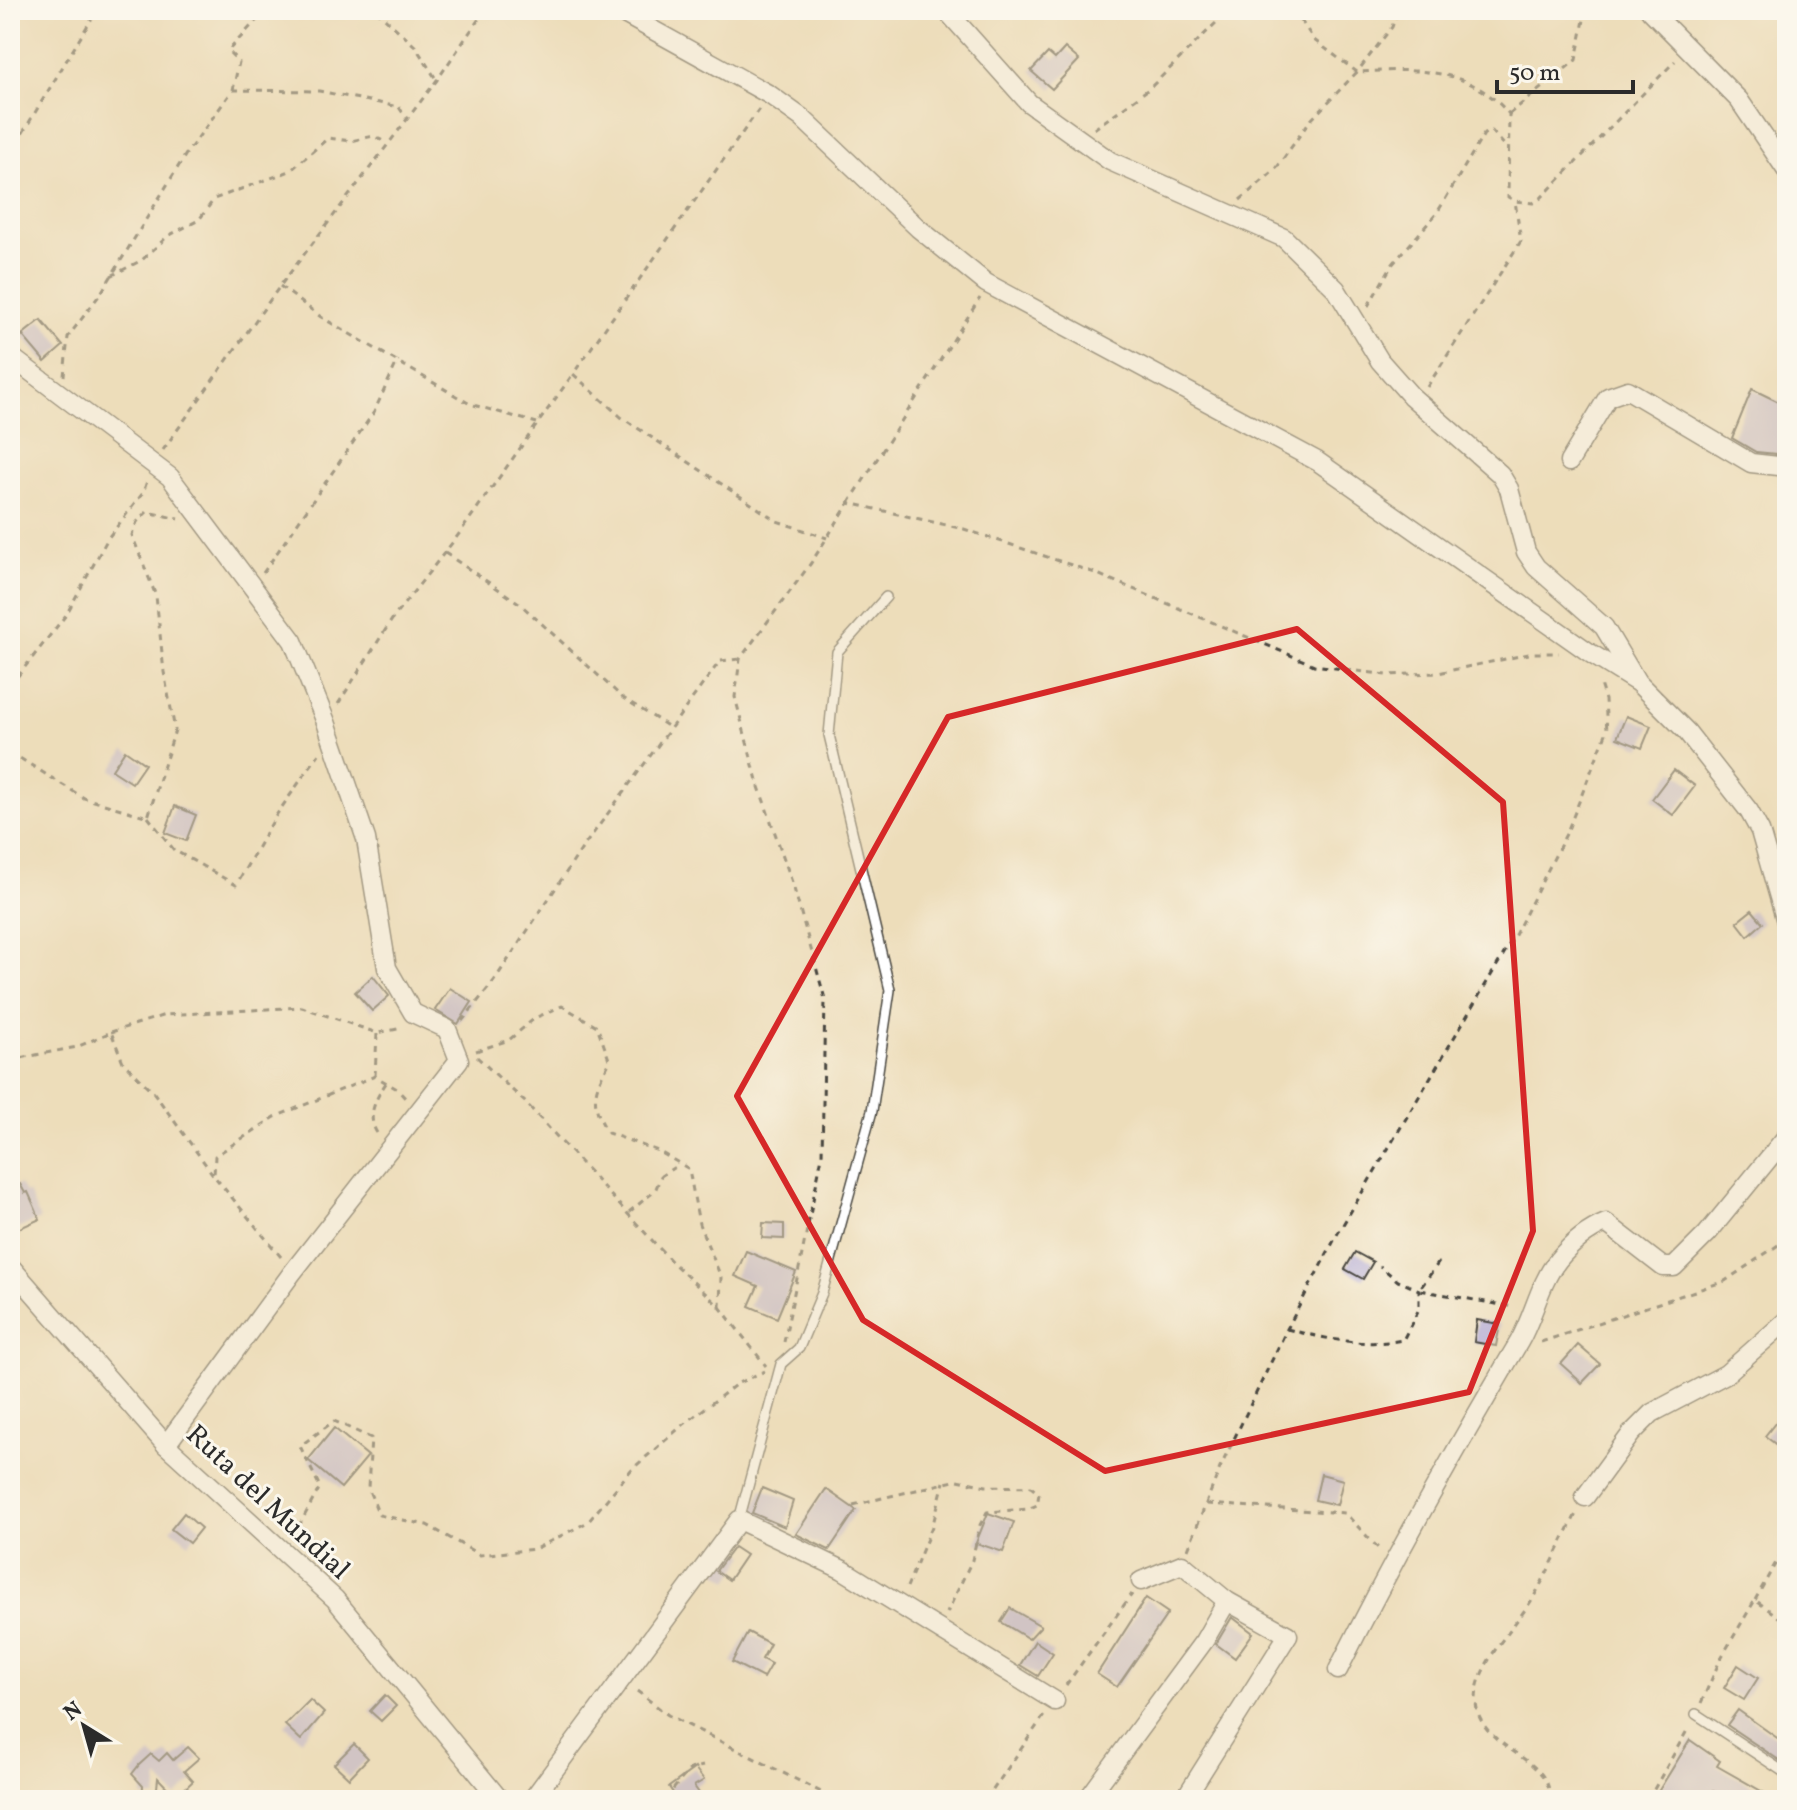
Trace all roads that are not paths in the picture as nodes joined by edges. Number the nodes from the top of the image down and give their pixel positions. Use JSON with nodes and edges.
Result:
{"nodes":[{"id":1,"x":617,"y":10,"type":"edge"},
{"id":2,"x":946,"y":10,"type":"edge"},
{"id":3,"x":1650,"y":10,"type":"edge"},
{"id":4,"x":1787,"y":171,"type":"edge"},
{"id":5,"x":10,"y":356,"type":"edge"},
{"id":6,"x":1569,"y":462,"type":"dead end"},
{"id":7,"x":1787,"y":467,"type":"edge"},
{"id":8,"x":886,"y":597,"type":"dead end"},
{"id":9,"x":1637,"y":682,"type":"junction"},
{"id":10,"x":1787,"y":925,"type":"edge"},
{"id":11,"x":1787,"y":1136,"type":"edge"},
{"id":12,"x":10,"y":1266,"type":"edge"},
{"id":13,"x":1787,"y":1320,"type":"edge"},
{"id":14,"x":166,"y":1445,"type":"junction"},
{"id":15,"x":1585,"y":1497,"type":"road end"},
{"id":16,"x":739,"y":1520,"type":"junction"},
{"id":17,"x":1141,"y":1581,"type":"dead end"},
{"id":18,"x":1227,"y":1601,"type":"junction"},
{"id":19,"x":1338,"y":1670,"type":"dead end"},
{"id":20,"x":1055,"y":1701,"type":"dead end"},
{"id":21,"x":1696,"y":1714,"type":"road end"},
{"id":22,"x":1787,"y":1774,"type":"edge"},
{"id":23,"x":500,"y":1800,"type":"edge"},
{"id":24,"x":532,"y":1800,"type":"edge"},
{"id":25,"x":1087,"y":1800,"type":"edge"},
{"id":26,"x":1184,"y":1800,"type":"edge"}],
"edges":[{"from":1,"to":9,"type":"street"},
{"from":2,"to":9,"type":"street"},
{"from":3,"to":4,"type":"street"},
{"from":5,"to":14,"type":"street"},
{"from":6,"to":7,"type":"street"},
{"from":8,"to":16,"type":"lane"},
{"from":9,"to":10,"type":"street"},
{"from":11,"to":19,"type":"street"},
{"from":12,"to":14,"type":"street","name":"Ruta del Mundial"},
{"from":13,"to":15,"type":"street"},
{"from":14,"to":23,"type":"street","name":"Ruta del Mundial"},
{"from":16,"to":20,"type":"street"},
{"from":16,"to":24,"type":"street"},
{"from":17,"to":18,"type":"street"},
{"from":18,"to":25,"type":"street"},
{"from":18,"to":26,"type":"street"},
{"from":21,"to":22,"type":"lane"}]}
